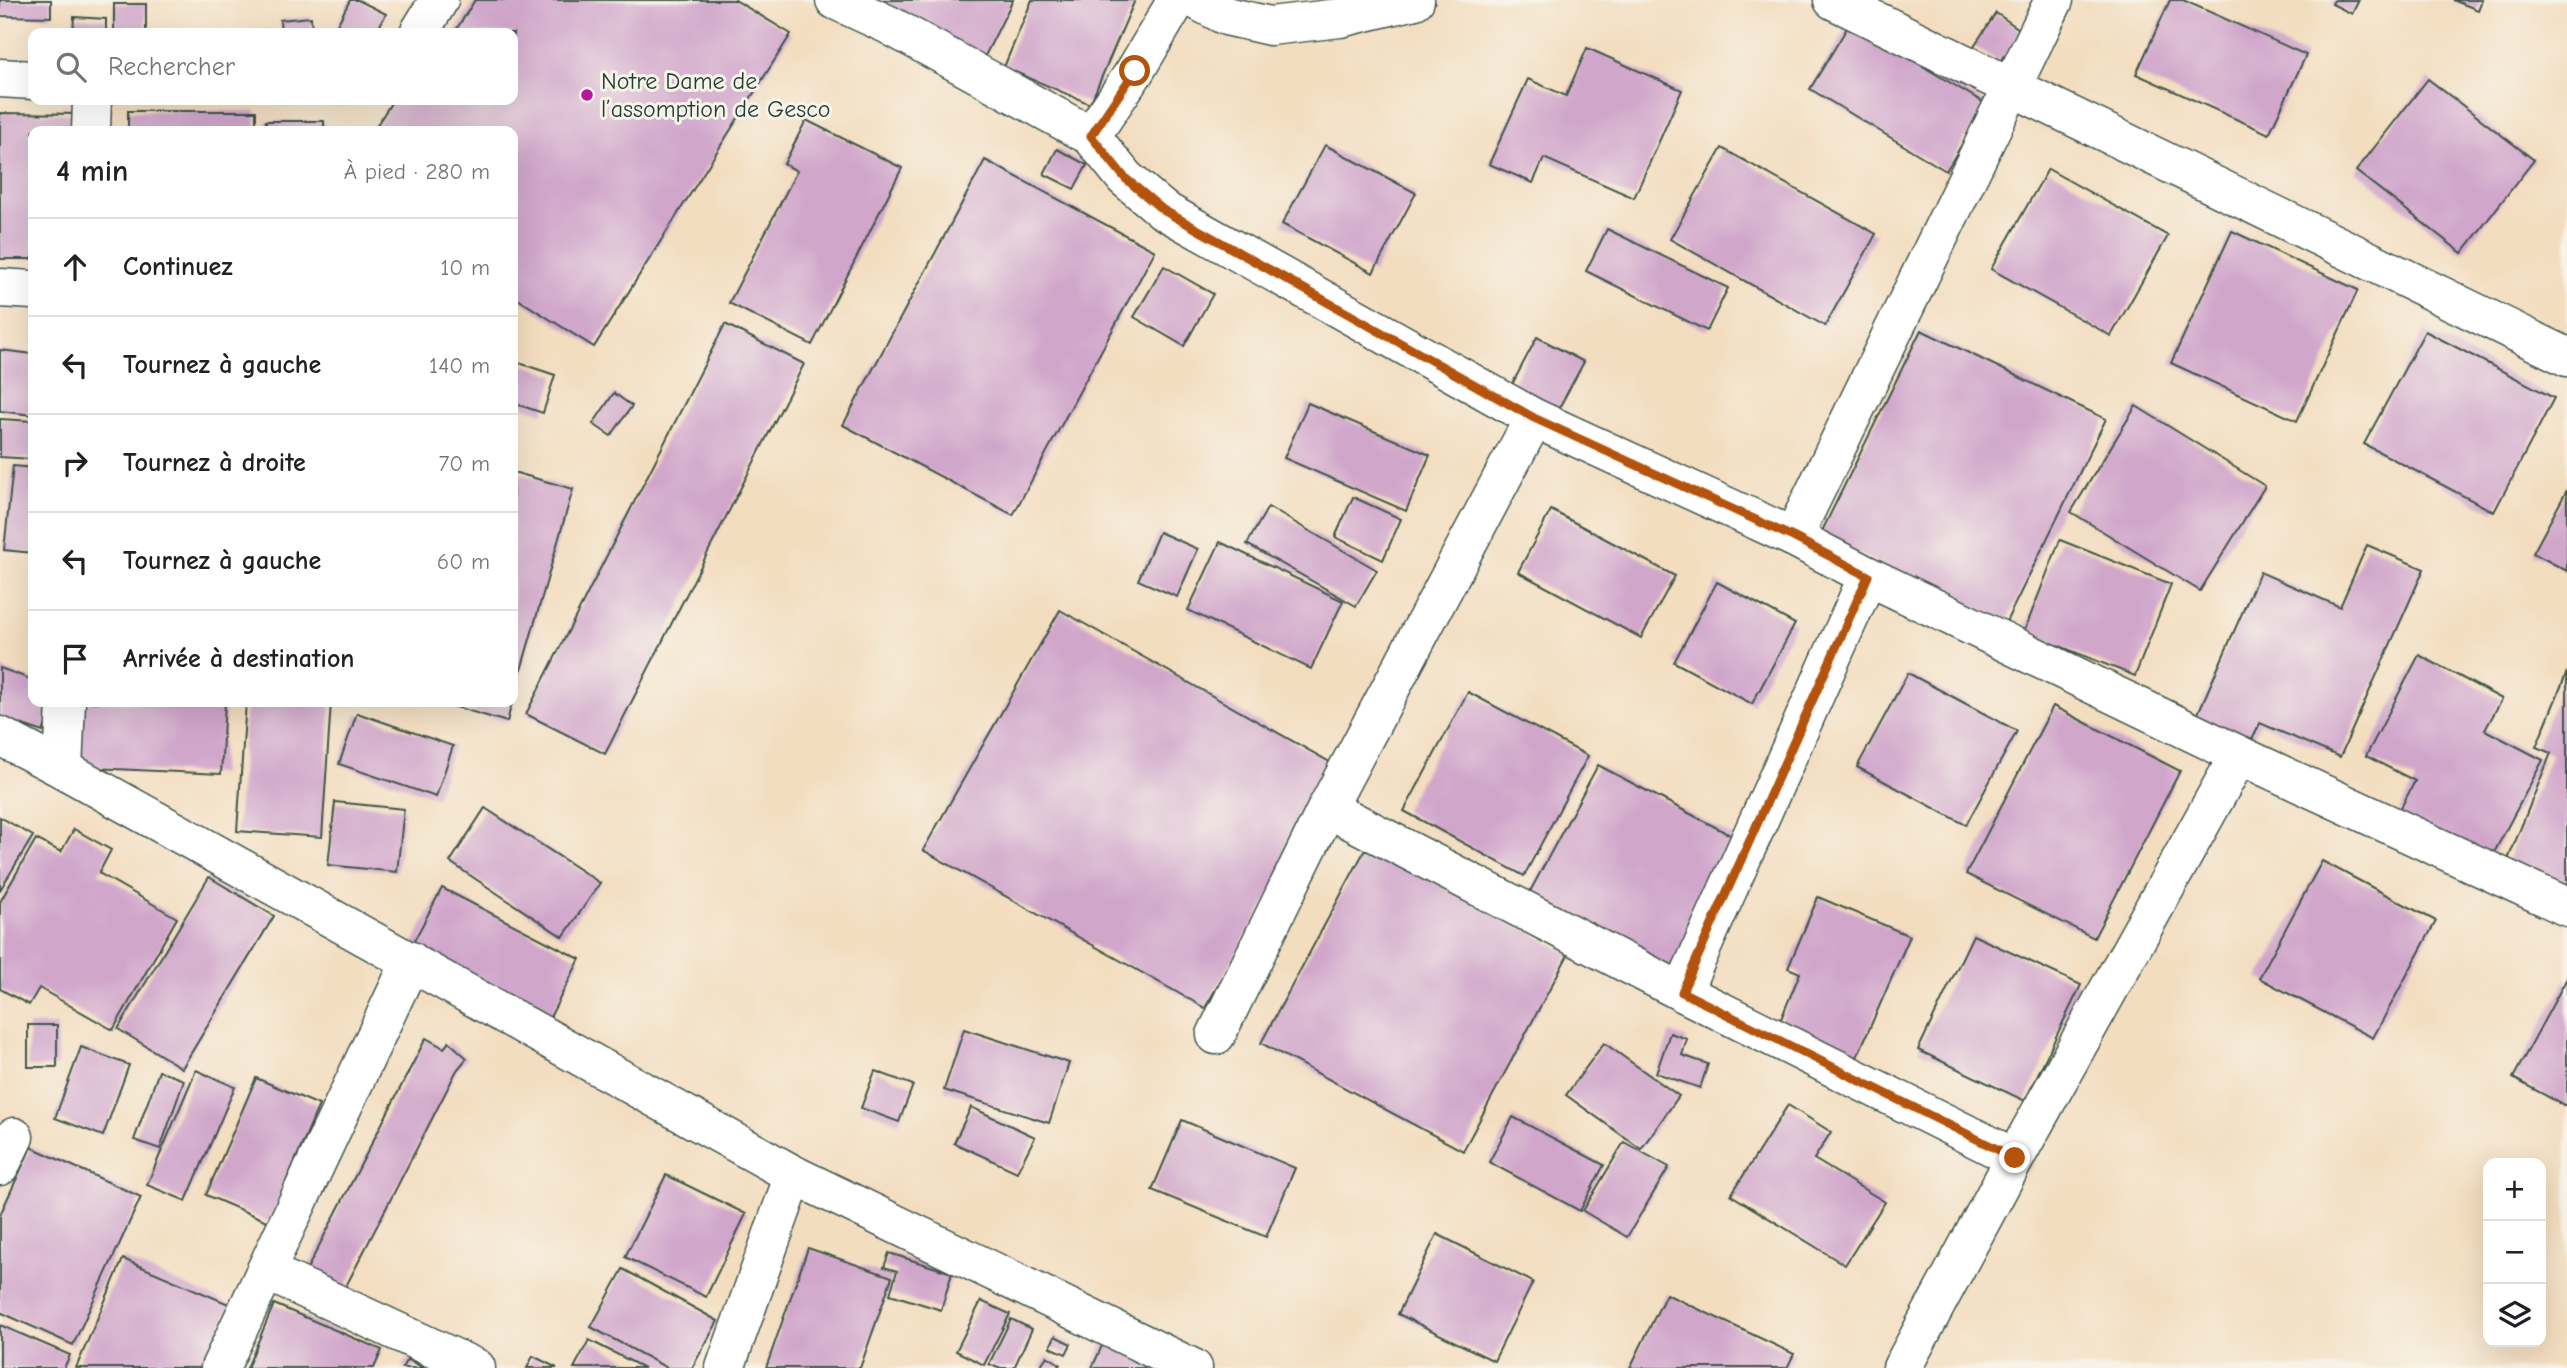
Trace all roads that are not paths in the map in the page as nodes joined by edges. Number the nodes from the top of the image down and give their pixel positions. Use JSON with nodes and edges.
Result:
{"nodes":[{"id":1,"x":439,"y":0,"type":"edge"},
{"id":2,"x":835,"y":0,"type":"edge"},
{"id":3,"x":1177,"y":0,"type":"edge"},
{"id":4,"x":1196,"y":0,"type":"edge"},
{"id":5,"x":1415,"y":0,"type":"edge"},
{"id":6,"x":1833,"y":0,"type":"edge"},
{"id":7,"x":2054,"y":0,"type":"edge"},
{"id":8,"x":422,"y":28,"type":"edge"},
{"id":9,"x":0,"y":78,"type":"edge"},
{"id":10,"x":28,"y":80,"type":"edge"},
{"id":11,"x":2011,"y":85,"type":"junction"},
{"id":12,"x":92,"y":105,"type":"edge"},
{"id":13,"x":91,"y":126,"type":"edge"},
{"id":14,"x":1091,"y":136,"type":"junction"},
{"id":15,"x":0,"y":288,"type":"edge"},
{"id":16,"x":28,"y":290,"type":"edge"},
{"id":17,"x":2567,"y":357,"type":"edge"},
{"id":18,"x":1534,"y":418,"type":"junction"},
{"id":19,"x":1793,"y":537,"type":"junction"},
{"id":20,"x":1868,"y":576,"type":"junction"},
{"id":21,"x":66,"y":707,"type":"edge"},
{"id":22,"x":0,"y":736,"type":"edge"},
{"id":23,"x":2239,"y":755,"type":"junction"},
{"id":24,"x":64,"y":769,"type":"junction"},
{"id":25,"x":1327,"y":808,"type":"junction"},
{"id":26,"x":2567,"y":907,"type":"edge"},
{"id":27,"x":411,"y":961,"type":"junction"},
{"id":28,"x":1682,"y":992,"type":"junction"},
{"id":29,"x":1216,"y":1035,"type":"dead end"},
{"id":30,"x":2015,"y":1158,"type":"junction"},
{"id":31,"x":794,"y":1175,"type":"junction"},
{"id":32,"x":266,"y":1271,"type":"junction"},
{"id":33,"x":220,"y":1368,"type":"edge"},
{"id":34,"x":476,"y":1368,"type":"edge"},
{"id":35,"x":725,"y":1368,"type":"edge"},
{"id":36,"x":1193,"y":1368,"type":"edge"},
{"id":37,"x":1902,"y":1368,"type":"edge"}],
"edges":[{"from":1,"to":8,"type":"street"},
{"from":2,"to":14,"type":"street"},
{"from":3,"to":14,"type":"street"},
{"from":4,"to":5,"type":"street"},
{"from":6,"to":11,"type":"street"},
{"from":7,"to":11,"type":"street"},
{"from":9,"to":10,"type":"street"},
{"from":11,"to":17,"type":"street"},
{"from":11,"to":19,"type":"street"},
{"from":12,"to":13,"type":"street"},
{"from":14,"to":18,"type":"street"},
{"from":15,"to":16,"type":"street"},
{"from":18,"to":19,"type":"street"},
{"from":18,"to":25,"type":"street"},
{"from":19,"to":20,"type":"street"},
{"from":20,"to":23,"type":"street"},
{"from":20,"to":28,"type":"street"},
{"from":21,"to":24,"type":"street"},
{"from":22,"to":24,"type":"street"},
{"from":23,"to":26,"type":"street"},
{"from":23,"to":30,"type":"street"},
{"from":24,"to":27,"type":"street"},
{"from":25,"to":28,"type":"street"},
{"from":25,"to":29,"type":"street"},
{"from":27,"to":31,"type":"street"},
{"from":27,"to":32,"type":"street"},
{"from":28,"to":30,"type":"street"},
{"from":30,"to":37,"type":"street"},
{"from":31,"to":35,"type":"street"},
{"from":31,"to":36,"type":"street"},
{"from":32,"to":33,"type":"street"},
{"from":32,"to":34,"type":"street"}]}
